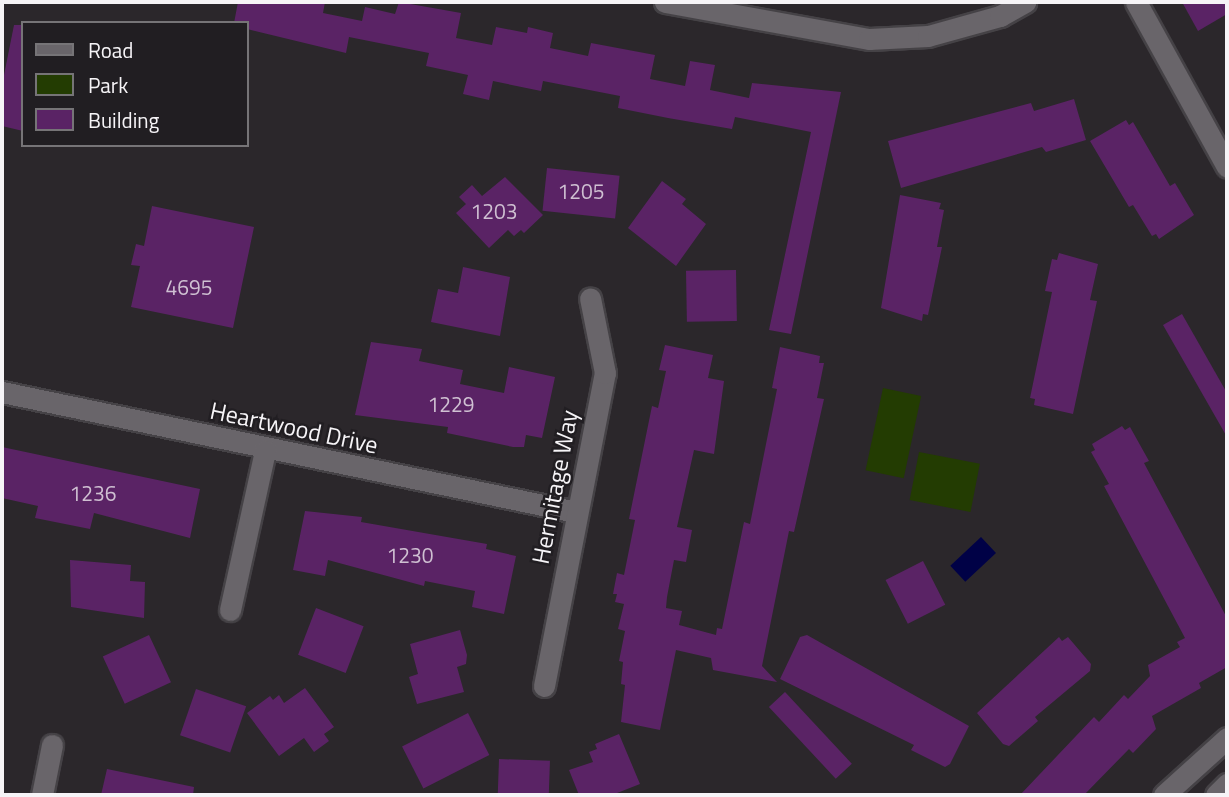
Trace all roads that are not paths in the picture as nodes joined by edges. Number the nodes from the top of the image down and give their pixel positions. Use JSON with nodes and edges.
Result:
{"nodes":[{"id":1,"x":664,"y":2,"type":"edge"},
{"id":2,"x":1025,"y":2,"type":"edge"},
{"id":3,"x":1136,"y":2,"type":"edge"},
{"id":4,"x":1227,"y":167,"type":"edge"},
{"id":5,"x":590,"y":298,"type":"dead end"},
{"id":6,"x":2,"y":392,"type":"edge"},
{"id":7,"x":265,"y":451,"type":"junction"},
{"id":8,"x":576,"y":512,"type":"junction"},
{"id":9,"x":230,"y":610,"type":"dead end"},
{"id":10,"x":544,"y":686,"type":"dead end"},
{"id":11,"x":1227,"y":738,"type":"edge"},
{"id":12,"x":52,"y":746,"type":"dead end"},
{"id":13,"x":1227,"y":784,"type":"edge"},
{"id":14,"x":42,"y":795,"type":"edge"},
{"id":15,"x":1164,"y":795,"type":"edge"},
{"id":16,"x":1216,"y":795,"type":"edge"}],
"edges":[{"from":1,"to":2,"type":"street"},
{"from":3,"to":4,"type":"street"},
{"from":5,"to":8,"type":"street","name":"Hermitage Way"},
{"from":6,"to":7,"type":"street","name":"Heartwood Drive"},
{"from":7,"to":8,"type":"street","name":"Heartwood Drive"},
{"from":7,"to":9,"type":"street"},
{"from":8,"to":10,"type":"street","name":"Hermitage Way"},
{"from":11,"to":15,"type":"street"},
{"from":12,"to":14,"type":"street"},
{"from":13,"to":16,"type":"street"}]}
